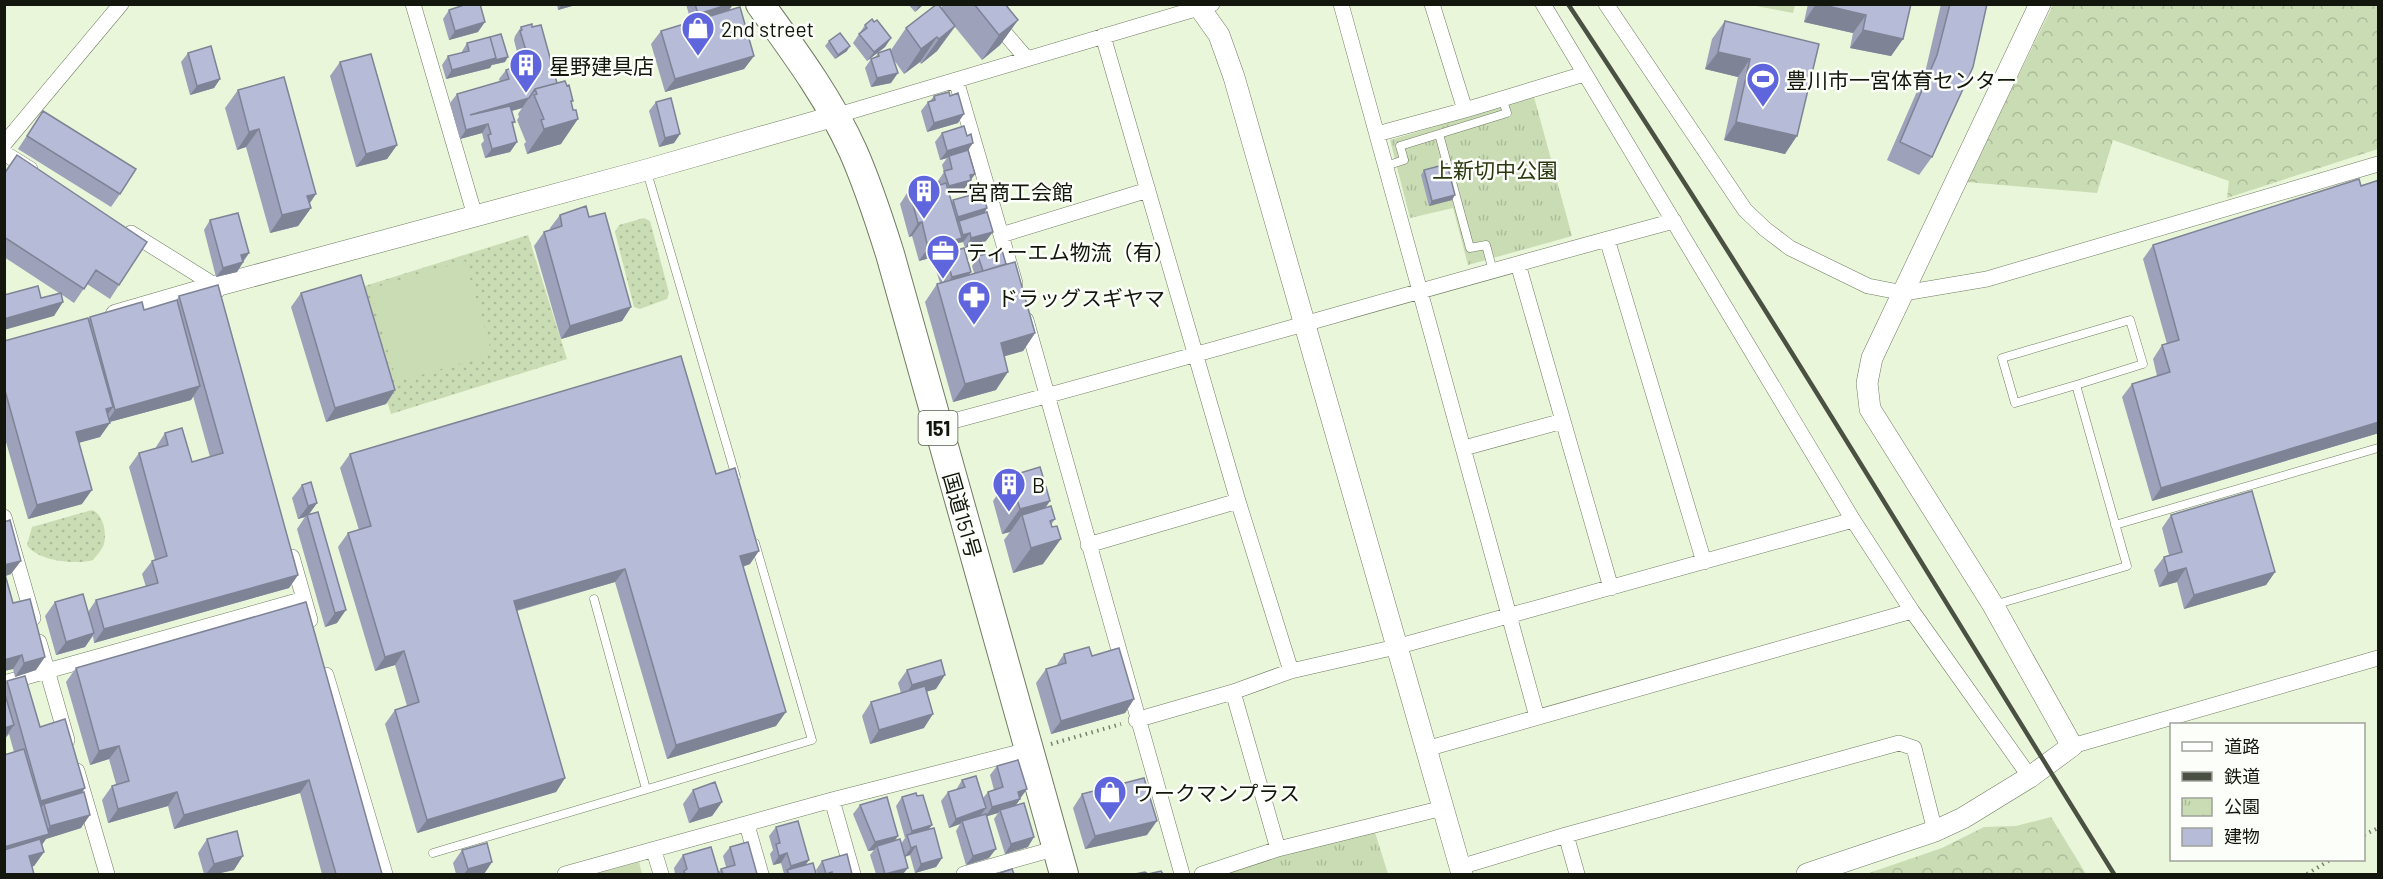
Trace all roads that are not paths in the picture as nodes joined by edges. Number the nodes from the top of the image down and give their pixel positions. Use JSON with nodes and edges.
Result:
{"nodes":[{"id":1,"x":121,"y":4,"type":"edge"},
{"id":2,"x":413,"y":4,"type":"edge"},
{"id":3,"x":760,"y":4,"type":"edge"},
{"id":4,"x":980,"y":4,"type":"edge"},
{"id":5,"x":1341,"y":4,"type":"edge"},
{"id":6,"x":1432,"y":4,"type":"edge"},
{"id":7,"x":1543,"y":4,"type":"edge"},
{"id":8,"x":1606,"y":4,"type":"edge"},
{"id":9,"x":2040,"y":4,"type":"edge"},
{"id":10,"x":1203,"y":6,"type":"edge"},
{"id":11,"x":1103,"y":36,"type":"junction"},
{"id":12,"x":1027,"y":59,"type":"junction"},
{"id":13,"x":1584,"y":74,"type":"junction"},
{"id":14,"x":956,"y":80,"type":"junction"},
{"id":15,"x":1502,"y":98,"type":"junction"},
{"id":16,"x":1465,"y":110,"type":"junction"},
{"id":17,"x":835,"y":116,"type":"junction"},
{"id":18,"x":1377,"y":134,"type":"junction"},
{"id":19,"x":1439,"y":134,"type":"junction"},
{"id":20,"x":4,"y":144,"type":"edge"},
{"id":21,"x":4,"y":153,"type":"edge"},
{"id":22,"x":2379,"y":165,"type":"edge"},
{"id":23,"x":1386,"y":166,"type":"junction"},
{"id":24,"x":646,"y":170,"type":"junction"},
{"id":25,"x":45,"y":178,"type":"edge"},
{"id":26,"x":1148,"y":190,"type":"junction"},
{"id":27,"x":475,"y":216,"type":"junction"},
{"id":28,"x":1674,"y":221,"type":"junction"},
{"id":29,"x":115,"y":222,"type":"edge"},
{"id":30,"x":1001,"y":235,"type":"junction"},
{"id":31,"x":1607,"y":239,"type":"junction"},
{"id":32,"x":1518,"y":264,"type":"junction"},
{"id":33,"x":1493,"y":270,"type":"junction"},
{"id":34,"x":216,"y":285,"type":"junction"},
{"id":35,"x":1419,"y":291,"type":"junction"},
{"id":36,"x":1904,"y":294,"type":"junction"},
{"id":37,"x":222,"y":308,"type":"edge"},
{"id":38,"x":93,"y":322,"type":"edge"},
{"id":39,"x":1304,"y":325,"type":"junction"},
{"id":40,"x":1196,"y":356,"type":"junction"},
{"id":41,"x":2076,"y":385,"type":"junction"},
{"id":42,"x":1047,"y":396,"type":"junction"},
{"id":43,"x":1563,"y":421,"type":"junction"},
{"id":44,"x":938,"y":425,"type":"junction"},
{"id":45,"x":1464,"y":448,"type":"junction"},
{"id":46,"x":2379,"y":448,"type":"edge"},
{"id":47,"x":739,"y":489,"type":"edge"},
{"id":48,"x":1238,"y":501,"type":"junction"},
{"id":49,"x":4,"y":517,"type":"edge"},
{"id":50,"x":1853,"y":520,"type":"junction"},
{"id":51,"x":2115,"y":525,"type":"junction"},
{"id":52,"x":752,"y":535,"type":"edge"},
{"id":53,"x":288,"y":543,"type":"edge"},
{"id":54,"x":1088,"y":545,"type":"junction"},
{"id":55,"x":1704,"y":562,"type":"junction"},
{"id":56,"x":1611,"y":588,"type":"junction"},
{"id":57,"x":304,"y":599,"type":"junction"},
{"id":58,"x":594,"y":599,"type":"dead end"},
{"id":59,"x":1993,"y":605,"type":"junction"},
{"id":60,"x":1912,"y":611,"type":"junction"},
{"id":61,"x":1509,"y":616,"type":"junction"},
{"id":62,"x":314,"y":634,"type":"edge"},
{"id":63,"x":1396,"y":647,"type":"junction"},
{"id":64,"x":321,"y":657,"type":"edge"},
{"id":65,"x":2379,"y":658,"type":"edge"},
{"id":66,"x":48,"y":671,"type":"junction"},
{"id":67,"x":1291,"y":671,"type":"junction"},
{"id":68,"x":4,"y":683,"type":"edge"},
{"id":69,"x":1233,"y":692,"type":"junction"},
{"id":70,"x":1537,"y":717,"type":"junction"},
{"id":71,"x":1136,"y":720,"type":"junction"},
{"id":72,"x":2072,"y":746,"type":"junction"},
{"id":73,"x":1037,"y":748,"type":"junction"},
{"id":74,"x":1426,"y":749,"type":"junction"},
{"id":75,"x":2030,"y":777,"type":"junction"},
{"id":76,"x":646,"y":789,"type":"junction"},
{"id":77,"x":832,"y":800,"type":"junction"},
{"id":78,"x":1443,"y":808,"type":"junction"},
{"id":79,"x":747,"y":825,"type":"junction"},
{"id":80,"x":1935,"y":831,"type":"junction"},
{"id":81,"x":1566,"y":835,"type":"junction"},
{"id":82,"x":1057,"y":848,"type":"junction"},
{"id":83,"x":1278,"y":849,"type":"junction"},
{"id":84,"x":654,"y":851,"type":"junction"},
{"id":85,"x":434,"y":853,"type":"dead end"},
{"id":86,"x":1461,"y":871,"type":"edge"},
{"id":87,"x":107,"y":874,"type":"edge"},
{"id":88,"x":385,"y":874,"type":"edge"},
{"id":89,"x":565,"y":874,"type":"edge"},
{"id":90,"x":661,"y":874,"type":"edge"},
{"id":91,"x":761,"y":874,"type":"edge"},
{"id":92,"x":853,"y":874,"type":"edge"},
{"id":93,"x":964,"y":874,"type":"edge"},
{"id":94,"x":1065,"y":874,"type":"edge"},
{"id":95,"x":1182,"y":874,"type":"edge"},
{"id":96,"x":1203,"y":874,"type":"edge"},
{"id":97,"x":1577,"y":874,"type":"edge"},
{"id":98,"x":1807,"y":874,"type":"edge"}],
"edges":[{"from":1,"to":20,"type":"street"},
{"from":2,"to":27,"type":"street"},
{"from":3,"to":17,"type":"highway","name":"国道151号","number":"151"},
{"from":4,"to":12,"type":"street"},
{"from":5,"to":18,"type":"street"},
{"from":6,"to":16,"type":"street"},
{"from":7,"to":13,"type":"street"},
{"from":8,"to":36,"type":"street"},
{"from":9,"to":36,"type":"street"},
{"from":10,"to":11,"type":"street"},
{"from":10,"to":39,"type":"street"},
{"from":11,"to":12,"type":"street"},
{"from":11,"to":26,"type":"street"},
{"from":12,"to":14,"type":"street"},
{"from":13,"to":15,"type":"street"},
{"from":13,"to":28,"type":"street"},
{"from":14,"to":17,"type":"street"},
{"from":14,"to":30,"type":"street"},
{"from":15,"to":16,"type":"street"},
{"from":15,"to":19,"type":"lane"},
{"from":16,"to":18,"type":"street"},
{"from":17,"to":24,"type":"street"},
{"from":17,"to":44,"type":"highway","name":"国道151号","number":"151"},
{"from":18,"to":23,"type":"street"},
{"from":19,"to":23,"type":"lane"},
{"from":19,"to":33,"type":"lane"},
{"from":21,"to":25,"type":"street"},
{"from":22,"to":36,"type":"street"},
{"from":23,"to":35,"type":"street"},
{"from":24,"to":27,"type":"street"},
{"from":24,"to":47,"type":"lane"},
{"from":26,"to":30,"type":"street"},
{"from":26,"to":40,"type":"street"},
{"from":27,"to":34,"type":"street"},
{"from":28,"to":31,"type":"street"},
{"from":28,"to":50,"type":"street"},
{"from":29,"to":34,"type":"street"},
{"from":30,"to":42,"type":"street"},
{"from":31,"to":32,"type":"street"},
{"from":31,"to":55,"type":"street"},
{"from":32,"to":33,"type":"street"},
{"from":32,"to":43,"type":"street"},
{"from":33,"to":35,"type":"street"},
{"from":34,"to":37,"type":"street"},
{"from":34,"to":38,"type":"street"},
{"from":35,"to":39,"type":"street"},
{"from":35,"to":45,"type":"street"},
{"from":36,"to":59,"type":"street"},
{"from":39,"to":40,"type":"street"},
{"from":39,"to":63,"type":"street"},
{"from":40,"to":42,"type":"street"},
{"from":40,"to":48,"type":"street"},
{"from":41,"to":41,"type":"lane"},
{"from":41,"to":51,"type":"lane"},
{"from":42,"to":44,"type":"street"},
{"from":42,"to":54,"type":"street"},
{"from":43,"to":45,"type":"street"},
{"from":43,"to":56,"type":"street"},
{"from":44,"to":73,"type":"highway","name":"国道151号","number":"151"},
{"from":45,"to":61,"type":"street"},
{"from":46,"to":51,"type":"lane"},
{"from":48,"to":54,"type":"street"},
{"from":48,"to":67,"type":"street"},
{"from":49,"to":66,"type":"street"},
{"from":50,"to":55,"type":"street"},
{"from":50,"to":60,"type":"street"},
{"from":51,"to":59,"type":"lane"},
{"from":52,"to":76,"type":"lane"},
{"from":53,"to":57,"type":"street"},
{"from":54,"to":71,"type":"street"},
{"from":55,"to":56,"type":"street"},
{"from":56,"to":61,"type":"street"},
{"from":57,"to":62,"type":"street"},
{"from":57,"to":66,"type":"street"},
{"from":58,"to":76,"type":"lane"},
{"from":59,"to":72,"type":"street"},
{"from":60,"to":70,"type":"street"},
{"from":60,"to":75,"type":"street"},
{"from":61,"to":63,"type":"street"},
{"from":61,"to":70,"type":"street"},
{"from":63,"to":67,"type":"street"},
{"from":63,"to":74,"type":"street"},
{"from":64,"to":88,"type":"street"},
{"from":65,"to":72,"type":"street"},
{"from":66,"to":68,"type":"street"},
{"from":66,"to":87,"type":"street"},
{"from":67,"to":69,"type":"street"},
{"from":69,"to":71,"type":"street"},
{"from":69,"to":83,"type":"street"},
{"from":70,"to":74,"type":"street"},
{"from":71,"to":95,"type":"street"},
{"from":72,"to":75,"type":"street"},
{"from":73,"to":77,"type":"street"},
{"from":73,"to":82,"type":"highway","name":"国道151号","number":"151"},
{"from":74,"to":78,"type":"street"},
{"from":75,"to":80,"type":"street"},
{"from":76,"to":85,"type":"lane"},
{"from":77,"to":79,"type":"street"},
{"from":77,"to":92,"type":"street"},
{"from":78,"to":83,"type":"street"},
{"from":78,"to":86,"type":"street"},
{"from":79,"to":84,"type":"street"},
{"from":79,"to":91,"type":"street"},
{"from":80,"to":81,"type":"street"},
{"from":80,"to":98,"type":"street"},
{"from":81,"to":86,"type":"street"},
{"from":81,"to":97,"type":"street"},
{"from":82,"to":93,"type":"street"},
{"from":82,"to":94,"type":"highway","name":"国道151号","number":"151"},
{"from":83,"to":96,"type":"street"},
{"from":84,"to":89,"type":"street"},
{"from":84,"to":90,"type":"street"}]}
